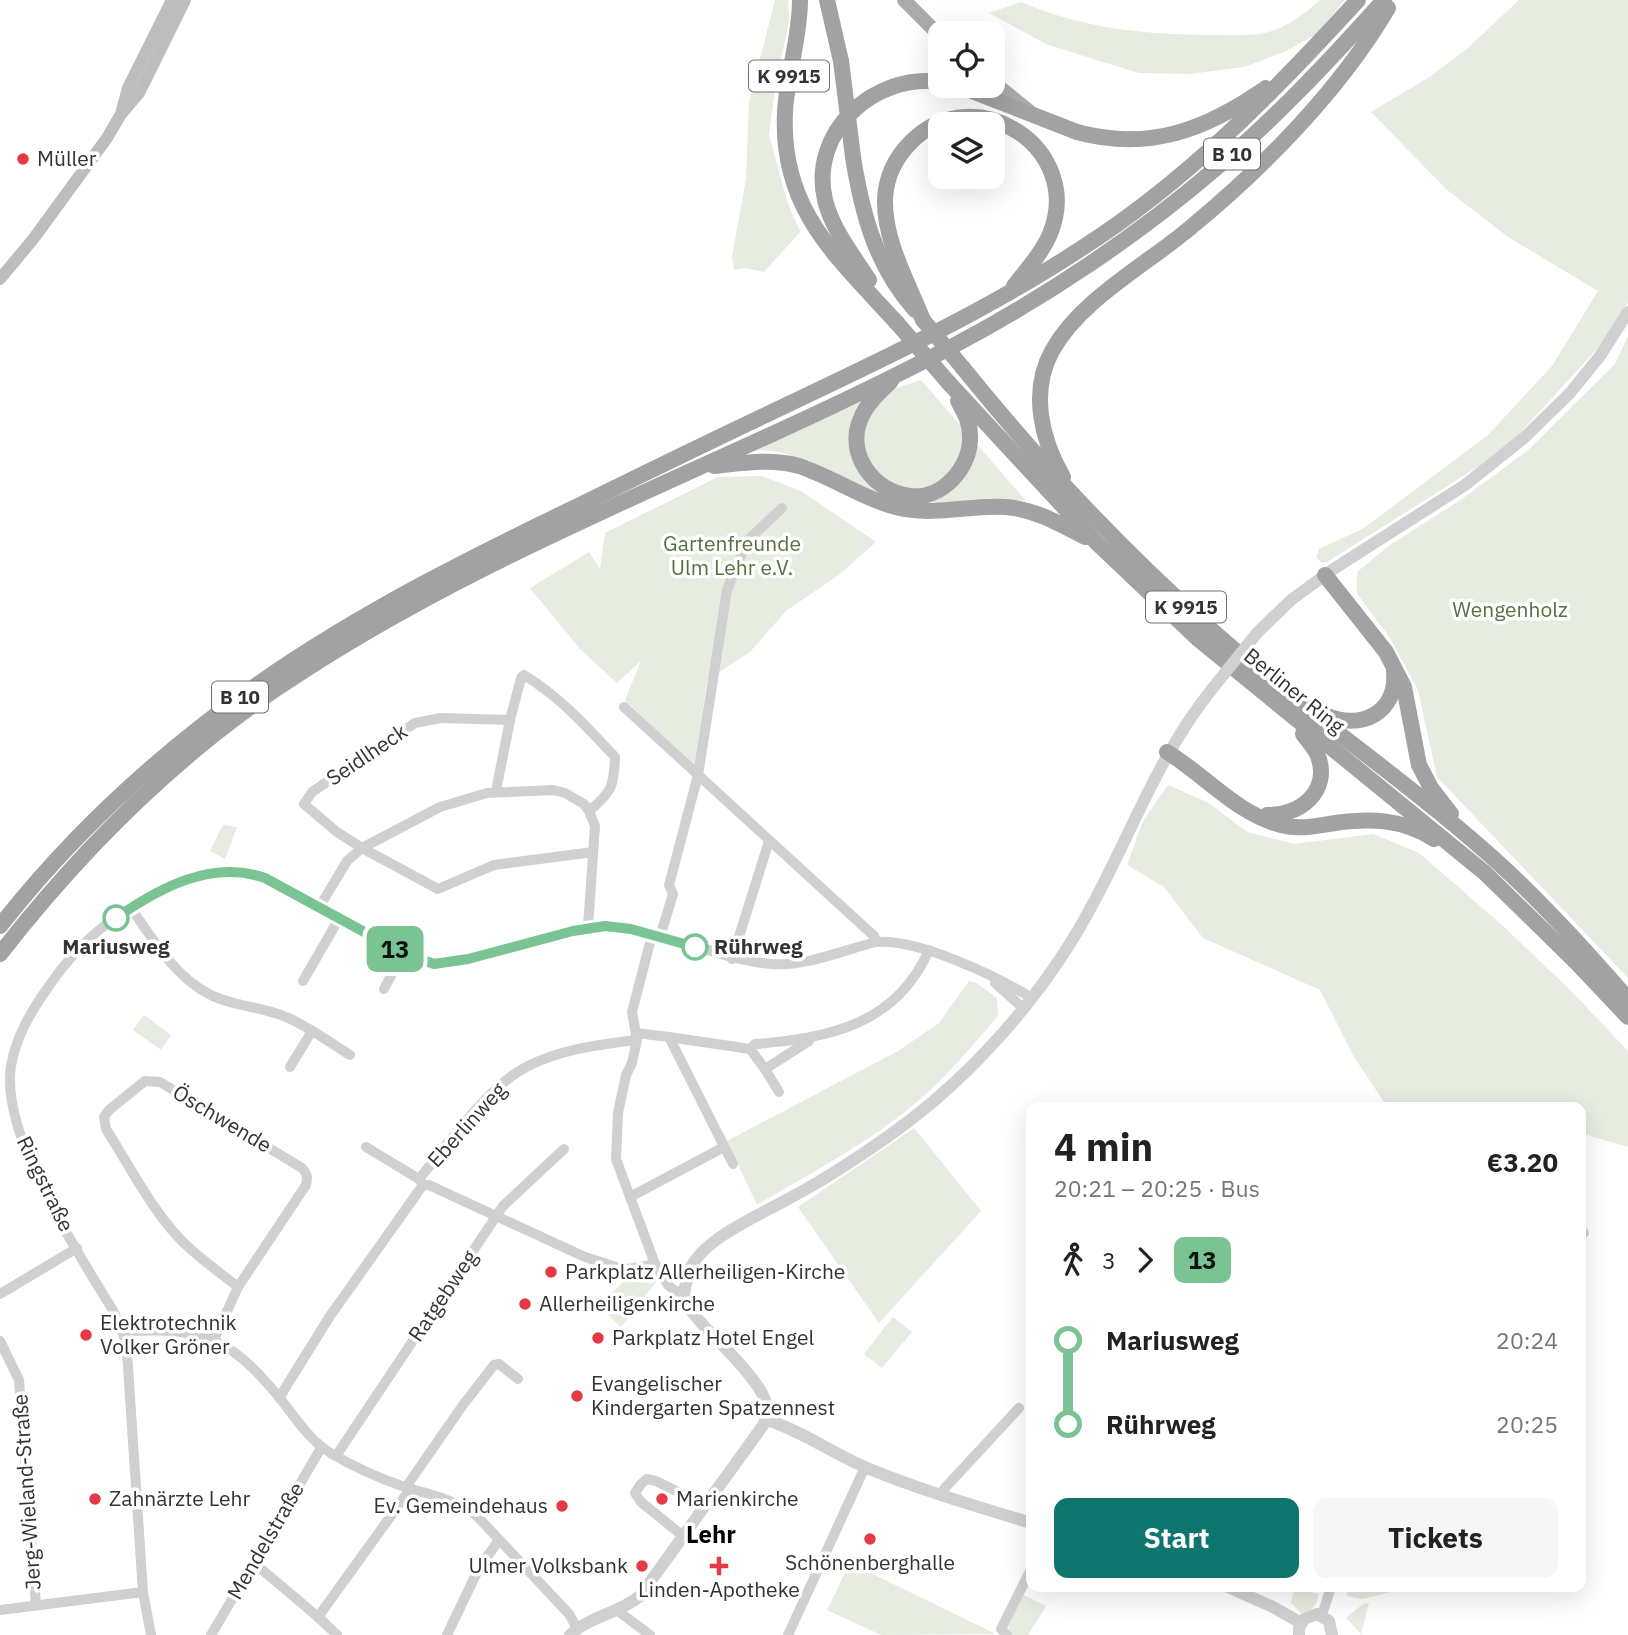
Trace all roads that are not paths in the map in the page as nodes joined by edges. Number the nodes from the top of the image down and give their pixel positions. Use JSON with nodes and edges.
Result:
{"nodes":[{"id":1,"x":172,"y":0,"type":"edge"},
{"id":2,"x":185,"y":0,"type":"edge"},
{"id":3,"x":800,"y":0,"type":"edge"},
{"id":4,"x":827,"y":0,"type":"edge"},
{"id":5,"x":904,"y":0,"type":"edge"},
{"id":6,"x":1358,"y":0,"type":"edge"},
{"id":7,"x":1384,"y":0,"type":"edge"},
{"id":8,"x":1392,"y":0,"type":"edge"},
{"id":9,"x":928,"y":24,"type":"edge"},
{"id":10,"x":1294,"y":68,"type":"junction"},
{"id":11,"x":928,"y":82,"type":"edge"},
{"id":12,"x":1005,"y":91,"type":"edge"},
{"id":13,"x":990,"y":98,"type":"edge"},
{"id":14,"x":121,"y":114,"type":"junction"},
{"id":15,"x":1036,"y":116,"type":"junction"},
{"id":16,"x":0,"y":278,"type":"edge"},
{"id":17,"x":907,"y":292,"type":"junction"},
{"id":18,"x":1005,"y":296,"type":"junction"},
{"id":19,"x":1628,"y":312,"type":"edge"},
{"id":20,"x":897,"y":323,"type":"junction"},
{"id":21,"x":900,"y":372,"type":"junction"},
{"id":22,"x":948,"y":383,"type":"junction"},
{"id":23,"x":700,"y":467,"type":"junction"},
{"id":24,"x":1076,"y":499,"type":"junction"},
{"id":25,"x":782,"y":508,"type":"dead end"},
{"id":26,"x":1097,"y":543,"type":"junction"},
{"id":27,"x":1325,"y":575,"type":"junction"},
{"id":28,"x":1393,"y":664,"type":"junction"},
{"id":29,"x":1304,"y":706,"type":"junction"},
{"id":30,"x":624,"y":707,"type":"dead end"},
{"id":31,"x":510,"y":720,"type":"junction"},
{"id":32,"x":1298,"y":722,"type":"junction"},
{"id":33,"x":1167,"y":752,"type":"junction"},
{"id":34,"x":698,"y":775,"type":"junction"},
{"id":35,"x":496,"y":791,"type":"junction"},
{"id":36,"x":589,"y":811,"type":"junction"},
{"id":37,"x":1257,"y":815,"type":"junction"},
{"id":38,"x":769,"y":841,"type":"junction"},
{"id":39,"x":362,"y":848,"type":"junction"},
{"id":40,"x":593,"y":852,"type":"junction"},
{"id":41,"x":1489,"y":866,"type":"junction"},
{"id":42,"x":320,"y":906,"type":"junction"},
{"id":43,"x":131,"y":908,"type":"junction"},
{"id":44,"x":340,"y":917,"type":"junction"},
{"id":45,"x":0,"y":926,"type":"edge"},
{"id":46,"x":588,"y":928,"type":"junction"},
{"id":47,"x":656,"y":936,"type":"junction"},
{"id":48,"x":876,"y":942,"type":"junction"},
{"id":49,"x":929,"y":950,"type":"junction"},
{"id":50,"x":403,"y":953,"type":"junction"},
{"id":51,"x":0,"y":954,"type":"edge"},
{"id":52,"x":733,"y":959,"type":"junction"},
{"id":53,"x":303,"y":981,"type":"dead end"},
{"id":54,"x":384,"y":989,"type":"dead end"},
{"id":55,"x":1628,"y":999,"type":"edge"},
{"id":56,"x":1026,"y":1002,"type":"junction"},
{"id":57,"x":1628,"y":1017,"type":"edge"},
{"id":58,"x":312,"y":1031,"type":"junction"},
{"id":59,"x":637,"y":1036,"type":"junction"},
{"id":60,"x":669,"y":1037,"type":"junction"},
{"id":61,"x":812,"y":1038,"type":"junction"},
{"id":62,"x":750,"y":1049,"type":"junction"},
{"id":63,"x":350,"y":1055,"type":"dead end"},
{"id":64,"x":290,"y":1066,"type":"dead end"},
{"id":65,"x":765,"y":1069,"type":"junction"},
{"id":66,"x":779,"y":1092,"type":"dead end"},
{"id":67,"x":366,"y":1147,"type":"dead end"},
{"id":68,"x":724,"y":1147,"type":"junction"},
{"id":69,"x":565,"y":1149,"type":"dead end"},
{"id":70,"x":733,"y":1164,"type":"dead end"},
{"id":71,"x":421,"y":1182,"type":"junction"},
{"id":72,"x":630,"y":1197,"type":"junction"},
{"id":73,"x":497,"y":1217,"type":"junction"},
{"id":74,"x":77,"y":1248,"type":"junction"},
{"id":75,"x":655,"y":1264,"type":"junction"},
{"id":76,"x":238,"y":1287,"type":"junction"},
{"id":77,"x":0,"y":1294,"type":"edge"},
{"id":78,"x":684,"y":1294,"type":"junction"},
{"id":79,"x":123,"y":1332,"type":"junction"},
{"id":80,"x":214,"y":1340,"type":"junction"},
{"id":81,"x":0,"y":1341,"type":"edge"},
{"id":82,"x":519,"y":1379,"type":"dead end"},
{"id":83,"x":279,"y":1398,"type":"junction"},
{"id":84,"x":1019,"y":1408,"type":"dead end"},
{"id":85,"x":765,"y":1419,"type":"junction"},
{"id":86,"x":321,"y":1448,"type":"junction"},
{"id":87,"x":336,"y":1456,"type":"junction"},
{"id":88,"x":865,"y":1467,"type":"junction"},
{"id":89,"x":409,"y":1488,"type":"junction"},
{"id":90,"x":943,"y":1496,"type":"junction"},
{"id":91,"x":706,"y":1506,"type":"junction"},
{"id":92,"x":1026,"y":1521,"type":"edge"},
{"id":93,"x":683,"y":1536,"type":"junction"},
{"id":94,"x":499,"y":1540,"type":"junction"},
{"id":95,"x":253,"y":1562,"type":"junction"},
{"id":96,"x":1026,"y":1579,"type":"edge"},
{"id":97,"x":143,"y":1592,"type":"junction"},
{"id":98,"x":1239,"y":1592,"type":"edge"},
{"id":99,"x":1329,"y":1592,"type":"edge"},
{"id":100,"x":36,"y":1605,"type":"junction"},
{"id":101,"x":0,"y":1610,"type":"edge"},
{"id":102,"x":618,"y":1611,"type":"junction"},
{"id":103,"x":1322,"y":1615,"type":"junction"},
{"id":104,"x":318,"y":1617,"type":"junction"},
{"id":105,"x":1300,"y":1629,"type":"edge"},
{"id":106,"x":573,"y":1631,"type":"edge"},
{"id":107,"x":151,"y":1635,"type":"edge"},
{"id":108,"x":211,"y":1635,"type":"edge"},
{"id":109,"x":337,"y":1635,"type":"edge"},
{"id":110,"x":447,"y":1635,"type":"edge"},
{"id":111,"x":650,"y":1635,"type":"edge"},
{"id":112,"x":788,"y":1635,"type":"edge"},
{"id":113,"x":1007,"y":1635,"type":"edge"},
{"id":114,"x":1332,"y":1635,"type":"edge"}],
"edges":[{"from":1,"to":14,"type":"main road"},
{"from":2,"to":14,"type":"main road"},
{"from":3,"to":20,"type":"highway","number":"K 9915"},
{"from":4,"to":17,"type":"highway","number":"K 9915","bridge":true},
{"from":5,"to":9,"type":"main road"},
{"from":6,"to":10,"type":"highway","number":"B 10"},
{"from":7,"to":21,"type":"highway","number":"B 10"},
{"from":8,"to":24,"type":"highway"},
{"from":10,"to":15,"type":"highway"},
{"from":10,"to":18,"type":"highway","number":"B 10"},
{"from":11,"to":20,"type":"highway"},
{"from":12,"to":15,"type":"main road"},
{"from":13,"to":15,"type":"highway"},
{"from":14,"to":16,"type":"main road"},
{"from":17,"to":18,"type":"highway"},
{"from":17,"to":24,"type":"highway","name":"Berliner Ring","number":"K 9915","bridge":true},
{"from":18,"to":45,"type":"highway","number":"B 10"},
{"from":19,"to":27,"type":"street"},
{"from":20,"to":22,"type":"highway","number":"K 9915","bridge":true},
{"from":21,"to":22,"type":"highway"},
{"from":21,"to":23,"type":"highway","number":"B 10"},
{"from":22,"to":26,"type":"highway","name":"Berliner Ring","number":"K 9915"},
{"from":23,"to":26,"type":"highway"},
{"from":23,"to":51,"type":"highway","number":"B 10"},
{"from":24,"to":29,"type":"highway","name":"Berliner Ring","number":"K 9915"},
{"from":25,"to":34,"type":"street"},
{"from":26,"to":32,"type":"highway","name":"Berliner Ring","number":"K 9915"},
{"from":27,"to":28,"type":"highway"},
{"from":27,"to":33,"type":"street","bridge":true},
{"from":28,"to":29,"type":"highway"},
{"from":28,"to":41,"type":"highway"},
{"from":29,"to":41,"type":"highway","name":"Berliner Ring","number":"K 9915"},
{"from":30,"to":34,"type":"street"},
{"from":31,"to":35,"type":"street"},
{"from":31,"to":36,"type":"street"},
{"from":31,"to":39,"type":"street","name":"Seidlheck"},
{"from":32,"to":37,"type":"highway"},
{"from":32,"to":41,"type":"highway","name":"Berliner Ring","number":"K 9915"},
{"from":33,"to":37,"type":"highway"},
{"from":33,"to":56,"type":"street"},
{"from":34,"to":38,"type":"street"},
{"from":34,"to":47,"type":"street"},
{"from":35,"to":36,"type":"street"},
{"from":35,"to":39,"type":"street"},
{"from":36,"to":40,"type":"street"},
{"from":37,"to":41,"type":"highway"},
{"from":38,"to":48,"type":"street"},
{"from":38,"to":52,"type":"street"},
{"from":39,"to":40,"type":"street"},
{"from":39,"to":42,"type":"street"},
{"from":40,"to":46,"type":"street"},
{"from":41,"to":55,"type":"highway","name":"Berliner Ring","number":"K 9915"},
{"from":41,"to":57,"type":"highway","name":"Berliner Ring","number":"K 9915"},
{"from":42,"to":43,"type":"street","name":"Ringstraße"},
{"from":42,"to":44,"type":"street","name":"Ringstraße"},
{"from":43,"to":58,"type":"street"},
{"from":43,"to":74,"type":"street","name":"Ringstraße"},
{"from":44,"to":50,"type":"street","name":"Ringstraße"},
{"from":44,"to":53,"type":"street"},
{"from":46,"to":47,"type":"street","name":"Ringstraße"},
{"from":46,"to":50,"type":"street","name":"Ringstraße"},
{"from":47,"to":52,"type":"street","name":"Ringstraße"},
{"from":47,"to":59,"type":"street"},
{"from":48,"to":49,"type":"street","name":"Ringstraße"},
{"from":48,"to":52,"type":"street","name":"Ringstraße"},
{"from":49,"to":56,"type":"street","name":"Ringstraße"},
{"from":49,"to":61,"type":"street"},
{"from":50,"to":54,"type":"street"},
{"from":56,"to":78,"type":"street"},
{"from":58,"to":63,"type":"street"},
{"from":58,"to":64,"type":"street"},
{"from":59,"to":60,"type":"street"},
{"from":59,"to":71,"type":"street","name":"Eberlinweg"},
{"from":59,"to":72,"type":"street"},
{"from":60,"to":62,"type":"street"},
{"from":60,"to":68,"type":"street"},
{"from":61,"to":62,"type":"street"},
{"from":61,"to":65,"type":"street"},
{"from":62,"to":65,"type":"street"},
{"from":65,"to":66,"type":"street"},
{"from":67,"to":71,"type":"street"},
{"from":68,"to":70,"type":"street"},
{"from":68,"to":72,"type":"street"},
{"from":69,"to":73,"type":"street","name":"Ratgebweg"},
{"from":71,"to":73,"type":"street"},
{"from":71,"to":83,"type":"street","name":"Eberlinweg"},
{"from":72,"to":75,"type":"street"},
{"from":73,"to":75,"type":"street"},
{"from":73,"to":87,"type":"street","name":"Ratgebweg"},
{"from":74,"to":77,"type":"street"},
{"from":74,"to":79,"type":"street","name":"Ringstraße"},
{"from":75,"to":78,"type":"street"},
{"from":76,"to":76,"type":"street","name":"Öschwende"},
{"from":76,"to":80,"type":"street","name":"Öschwende"},
{"from":78,"to":85,"type":"street"},
{"from":79,"to":80,"type":"street"},
{"from":79,"to":97,"type":"street","name":"Ringstraße"},
{"from":80,"to":83,"type":"street"},
{"from":81,"to":100,"type":"street","name":"Jerg-Wieland-Straße"},
{"from":82,"to":89,"type":"street"},
{"from":83,"to":86,"type":"street"},
{"from":84,"to":90,"type":"street"},
{"from":85,"to":88,"type":"street"},
{"from":85,"to":91,"type":"street"},
{"from":86,"to":87,"type":"street"},
{"from":86,"to":95,"type":"street","name":"Mendelstraße"},
{"from":87,"to":89,"type":"street"},
{"from":88,"to":90,"type":"street"},
{"from":88,"to":112,"type":"street"},
{"from":89,"to":94,"type":"street"},
{"from":89,"to":104,"type":"street"},
{"from":90,"to":92,"type":"street"},
{"from":91,"to":93,"type":"street"},
{"from":91,"to":93,"type":"street"},
{"from":93,"to":102,"type":"street"},
{"from":94,"to":106,"type":"street"},
{"from":94,"to":110,"type":"street"},
{"from":95,"to":104,"type":"street"},
{"from":95,"to":108,"type":"street","name":"Mendelstraße"},
{"from":96,"to":113,"type":"street"},
{"from":97,"to":100,"type":"street"},
{"from":97,"to":107,"type":"street","name":"Ringstraße"},
{"from":98,"to":105,"type":"street"},
{"from":99,"to":103,"type":"street"},
{"from":100,"to":101,"type":"street"},
{"from":102,"to":106,"type":"street"},
{"from":102,"to":111,"type":"street"},
{"from":103,"to":105,"type":"street"},
{"from":103,"to":114,"type":"street"},
{"from":104,"to":109,"type":"street"}]}
